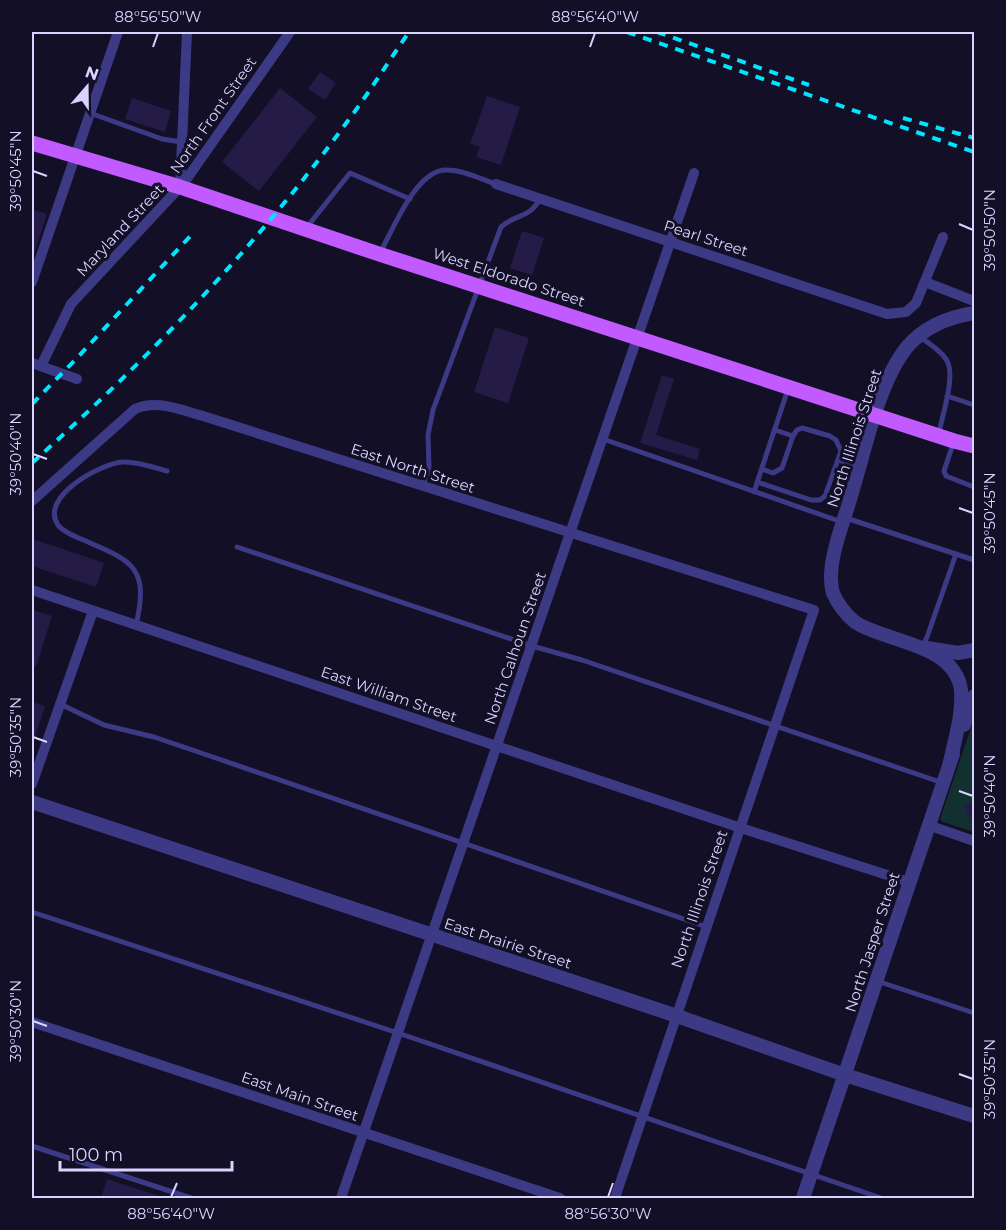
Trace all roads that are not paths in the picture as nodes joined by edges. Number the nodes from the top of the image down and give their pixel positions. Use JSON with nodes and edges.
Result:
{"nodes":[{"id":1,"x":118,"y":32,"type":"edge"},
{"id":2,"x":188,"y":32,"type":"edge"},
{"id":3,"x":290,"y":32,"type":"edge"},
{"id":4,"x":90,"y":113,"type":"junction"},
{"id":5,"x":182,"y":142,"type":"junction"},
{"id":6,"x":32,"y":143,"type":"edge"},
{"id":7,"x":74,"y":157,"type":"junction"},
{"id":8,"x":694,"y":173,"type":"dead end"},
{"id":9,"x":496,"y":184,"type":"joint"},
{"id":10,"x":180,"y":187,"type":"junction"},
{"id":11,"x":541,"y":198,"type":"junction"},
{"id":12,"x":410,"y":199,"type":"junction"},
{"id":13,"x":305,"y":229,"type":"junction"},
{"id":14,"x":943,"y":237,"type":"dead end"},
{"id":15,"x":671,"y":242,"type":"junction"},
{"id":16,"x":379,"y":254,"type":"junction"},
{"id":17,"x":32,"y":282,"type":"edge"},
{"id":18,"x":925,"y":282,"type":"junction"},
{"id":19,"x":479,"y":285,"type":"junction"},
{"id":20,"x":975,"y":301,"type":"edge"},
{"id":21,"x":975,"y":313,"type":"edge"},
{"id":22,"x":919,"y":336,"type":"junction"},
{"id":23,"x":638,"y":339,"type":"junction"},
{"id":24,"x":36,"y":364,"type":"edge"},
{"id":25,"x":77,"y":379,"type":"dead end"},
{"id":26,"x":788,"y":389,"type":"junction"},
{"id":27,"x":947,"y":396,"type":"junction"},
{"id":28,"x":975,"y":405,"type":"edge"},
{"id":29,"x":875,"y":415,"type":"junction"},
{"id":30,"x":775,"y":430,"type":"junction"},
{"id":31,"x":793,"y":436,"type":"junction"},
{"id":32,"x":938,"y":436,"type":"junction"},
{"id":33,"x":603,"y":439,"type":"junction"},
{"id":34,"x":954,"y":441,"type":"junction"},
{"id":35,"x":975,"y":446,"type":"edge"},
{"id":36,"x":838,"y":460,"type":"junction"},
{"id":37,"x":860,"y":467,"type":"junction"},
{"id":38,"x":762,"y":469,"type":"junction"},
{"id":39,"x":167,"y":471,"type":"dead end"},
{"id":40,"x":758,"y":482,"type":"junction"},
{"id":41,"x":975,"y":486,"type":"edge"},
{"id":42,"x":423,"y":487,"type":"junction"},
{"id":43,"x":754,"y":492,"type":"junction"},
{"id":44,"x":32,"y":501,"type":"edge"},
{"id":45,"x":844,"y":520,"type":"junction"},
{"id":46,"x":570,"y":534,"type":"junction"},
{"id":47,"x":237,"y":547,"type":"dead end"},
{"id":48,"x":956,"y":554,"type":"junction"},
{"id":49,"x":975,"y":560,"type":"edge"},
{"id":50,"x":32,"y":590,"type":"edge"},
{"id":51,"x":814,"y":610,"type":"joint"},
{"id":52,"x":93,"y":611,"type":"junction"},
{"id":53,"x":136,"y":625,"type":"junction"},
{"id":54,"x":532,"y":646,"type":"junction"},
{"id":55,"x":922,"y":647,"type":"junction"},
{"id":56,"x":975,"y":650,"type":"edge"},
{"id":57,"x":975,"y":696,"type":"edge"},
{"id":58,"x":60,"y":704,"type":"junction"},
{"id":59,"x":775,"y":725,"type":"junction"},
{"id":60,"x":497,"y":746,"type":"junction"},
{"id":61,"x":950,"y":762,"type":"junction"},
{"id":62,"x":943,"y":783,"type":"junction"},
{"id":63,"x":32,"y":784,"type":"edge"},
{"id":64,"x":32,"y":802,"type":"edge"},
{"id":65,"x":928,"y":825,"type":"junction"},
{"id":66,"x":741,"y":828,"type":"junction"},
{"id":67,"x":975,"y":841,"type":"edge"},
{"id":68,"x":464,"y":843,"type":"junction"},
{"id":69,"x":909,"y":882,"type":"junction"},
{"id":70,"x":32,"y":912,"type":"edge"},
{"id":71,"x":707,"y":927,"type":"junction"},
{"id":72,"x":432,"y":935,"type":"junction"},
{"id":73,"x":876,"y":981,"type":"junction"},
{"id":74,"x":975,"y":1013,"type":"edge"},
{"id":75,"x":677,"y":1016,"type":"junction"},
{"id":76,"x":32,"y":1022,"type":"edge"},
{"id":77,"x":398,"y":1034,"type":"junction"},
{"id":78,"x":845,"y":1075,"type":"junction"},
{"id":79,"x":975,"y":1116,"type":"edge"},
{"id":80,"x":643,"y":1118,"type":"junction"},
{"id":81,"x":364,"y":1133,"type":"junction"},
{"id":82,"x":32,"y":1146,"type":"edge"},
{"id":83,"x":811,"y":1175,"type":"junction"},
{"id":84,"x":191,"y":1198,"type":"edge"},
{"id":85,"x":341,"y":1198,"type":"edge"},
{"id":86,"x":560,"y":1198,"type":"edge"},
{"id":87,"x":615,"y":1198,"type":"edge"},
{"id":88,"x":803,"y":1198,"type":"edge"},
{"id":89,"x":881,"y":1198,"type":"edge"}],
"edges":[{"from":1,"to":4,"type":"street"},
{"from":2,"to":5,"type":"street","name":"Maryland Street"},
{"from":3,"to":10,"type":"street","name":"North Front Street"},
{"from":4,"to":5,"type":"lane"},
{"from":4,"to":7,"type":"street"},
{"from":5,"to":10,"type":"street","name":"Maryland Street"},
{"from":6,"to":7,"type":"main road","name":"West Eldorado Street"},
{"from":7,"to":10,"type":"main road","name":"West Eldorado Street"},
{"from":7,"to":17,"type":"street"},
{"from":8,"to":15,"type":"street","name":"North Calhoun Street"},
{"from":9,"to":11,"type":"street","name":"Pearl Street"},
{"from":9,"to":12,"type":"lane"},
{"from":10,"to":13,"type":"main road","name":"West Eldorado Street"},
{"from":10,"to":24,"type":"street","name":"Maryland Street"},
{"from":11,"to":15,"type":"street","name":"Pearl Street"},
{"from":11,"to":19,"type":"lane"},
{"from":12,"to":13,"type":"lane"},
{"from":12,"to":16,"type":"lane"},
{"from":13,"to":16,"type":"main road","name":"West Eldorado Street"},
{"from":14,"to":18,"type":"street"},
{"from":15,"to":18,"type":"street","name":"Pearl Street"},
{"from":15,"to":23,"type":"street","name":"North Calhoun Street"},
{"from":16,"to":19,"type":"main road","name":"West Eldorado Street"},
{"from":18,"to":20,"type":"street"},
{"from":19,"to":23,"type":"main road","name":"West Eldorado Street"},
{"from":19,"to":42,"type":"lane"},
{"from":21,"to":22,"type":"street","name":"North Illinois Street"},
{"from":22,"to":27,"type":"lane"},
{"from":22,"to":29,"type":"street","name":"North Illinois Street"},
{"from":23,"to":26,"type":"main road","name":"West Eldorado Street"},
{"from":23,"to":33,"type":"street","name":"North Calhoun Street"},
{"from":24,"to":25,"type":"street"},
{"from":26,"to":29,"type":"main road","name":"West Eldorado Street"},
{"from":26,"to":30,"type":"lane"},
{"from":27,"to":28,"type":"lane"},
{"from":27,"to":32,"type":"lane"},
{"from":29,"to":32,"type":"main road","name":"West Eldorado Street"},
{"from":29,"to":37,"type":"street","name":"North Illinois Street"},
{"from":30,"to":31,"type":"lane"},
{"from":30,"to":38,"type":"lane"},
{"from":31,"to":36,"type":"lane"},
{"from":31,"to":38,"type":"lane"},
{"from":32,"to":34,"type":"main road","name":"West Eldorado Street"},
{"from":33,"to":43,"type":"lane"},
{"from":33,"to":46,"type":"street","name":"North Calhoun Street"},
{"from":34,"to":35,"type":"main road","name":"West Eldorado Street"},
{"from":34,"to":41,"type":"lane"},
{"from":36,"to":37,"type":"lane"},
{"from":36,"to":40,"type":"lane"},
{"from":37,"to":45,"type":"street","name":"North Illinois Street"},
{"from":38,"to":40,"type":"lane"},
{"from":39,"to":53,"type":"lane"},
{"from":40,"to":43,"type":"lane"},
{"from":42,"to":44,"type":"street","name":"East North Street"},
{"from":42,"to":46,"type":"street","name":"East North Street"},
{"from":43,"to":45,"type":"lane"},
{"from":45,"to":48,"type":"lane"},
{"from":45,"to":55,"type":"street","name":"North Illinois Street"},
{"from":46,"to":51,"type":"street","name":"East North Street"},
{"from":46,"to":54,"type":"street","name":"North Calhoun Street"},
{"from":47,"to":54,"type":"lane"},
{"from":48,"to":49,"type":"lane"},
{"from":48,"to":55,"type":"lane"},
{"from":50,"to":52,"type":"street","name":"East William Street"},
{"from":51,"to":59,"type":"street","name":"North Illinois Street"},
{"from":52,"to":53,"type":"street","name":"East William Street"},
{"from":52,"to":58,"type":"street"},
{"from":53,"to":60,"type":"street","name":"East William Street"},
{"from":54,"to":59,"type":"lane"},
{"from":54,"to":60,"type":"street","name":"North Calhoun Street"},
{"from":55,"to":56,"type":"street"},
{"from":55,"to":61,"type":"street","name":"North Illinois Street"},
{"from":57,"to":61,"type":"street","name":"North Jasper Street"},
{"from":58,"to":63,"type":"street"},
{"from":58,"to":68,"type":"lane"},
{"from":59,"to":62,"type":"lane"},
{"from":59,"to":66,"type":"street","name":"North Illinois Street"},
{"from":60,"to":66,"type":"street","name":"East William Street"},
{"from":60,"to":68,"type":"street","name":"North Calhoun Street"},
{"from":61,"to":62,"type":"street","name":"North Jasper Street"},
{"from":62,"to":65,"type":"street","name":"North Jasper Street"},
{"from":64,"to":72,"type":"street","name":"East Prairie Street"},
{"from":65,"to":67,"type":"street"},
{"from":65,"to":69,"type":"street","name":"North Jasper Street"},
{"from":66,"to":69,"type":"street","name":"East William Street"},
{"from":66,"to":71,"type":"street","name":"North Illinois Street"},
{"from":68,"to":71,"type":"lane"},
{"from":68,"to":72,"type":"street","name":"North Calhoun Street"},
{"from":69,"to":73,"type":"street","name":"North Jasper Street"},
{"from":70,"to":77,"type":"lane"},
{"from":71,"to":75,"type":"street","name":"North Illinois Street"},
{"from":72,"to":75,"type":"street","name":"East Prairie Street"},
{"from":72,"to":77,"type":"street","name":"North Calhoun Street"},
{"from":73,"to":74,"type":"lane"},
{"from":73,"to":78,"type":"street","name":"North Jasper Street"},
{"from":75,"to":78,"type":"street","name":"East Prairie Street"},
{"from":75,"to":80,"type":"street","name":"North Illinois Street"},
{"from":76,"to":81,"type":"street","name":"East Main Street"},
{"from":77,"to":80,"type":"lane"},
{"from":77,"to":81,"type":"street","name":"North Calhoun Street"},
{"from":78,"to":79,"type":"street","name":"East Prairie Street"},
{"from":78,"to":83,"type":"street","name":"North Jasper Street"},
{"from":80,"to":83,"type":"lane"},
{"from":80,"to":87,"type":"street","name":"North Illinois Street"},
{"from":81,"to":85,"type":"street","name":"North Calhoun Street"},
{"from":81,"to":86,"type":"street","name":"East Main Street"},
{"from":82,"to":84,"type":"lane"},
{"from":83,"to":88,"type":"street","name":"North Jasper Street"},
{"from":83,"to":89,"type":"lane"}]}
